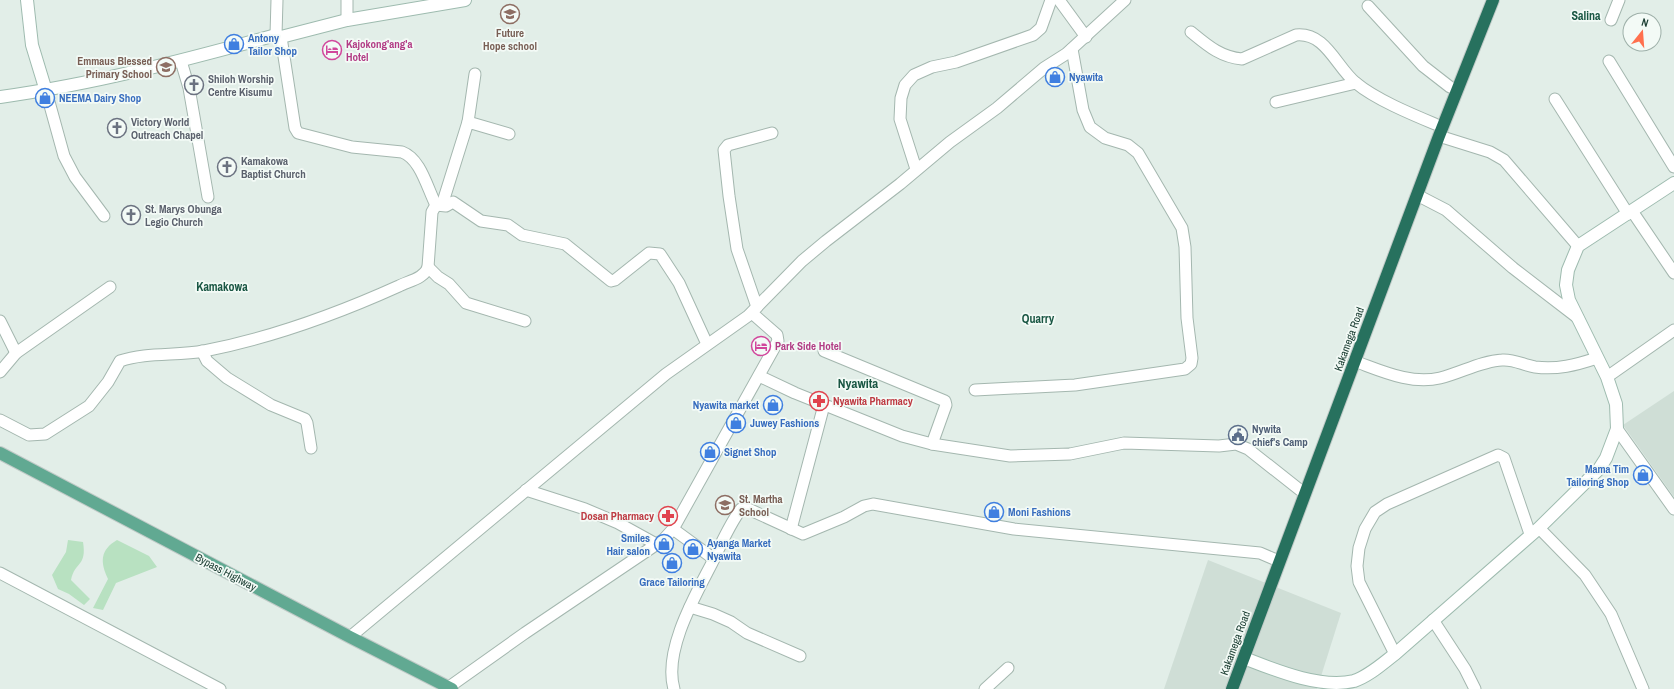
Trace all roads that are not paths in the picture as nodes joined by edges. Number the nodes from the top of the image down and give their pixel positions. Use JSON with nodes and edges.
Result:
{"nodes":[{"id":1,"x":27,"y":0,"type":"edge"},
{"id":2,"x":277,"y":0,"type":"edge"},
{"id":3,"x":346,"y":0,"type":"edge"},
{"id":4,"x":465,"y":0,"type":"edge"},
{"id":5,"x":1051,"y":0,"type":"edge"},
{"id":6,"x":1059,"y":0,"type":"edge"},
{"id":7,"x":1125,"y":0,"type":"edge"},
{"id":8,"x":1485,"y":0,"type":"edge"},
{"id":9,"x":1493,"y":0,"type":"edge"},
{"id":10,"x":1619,"y":0,"type":"edge"},
{"id":11,"x":1368,"y":6,"type":"dead end"},
{"id":12,"x":347,"y":20,"type":"junction"},
{"id":13,"x":1611,"y":20,"type":"dead end"},
{"id":14,"x":1191,"y":32,"type":"dead end"},
{"id":15,"x":279,"y":36,"type":"junction"},
{"id":16,"x":1086,"y":37,"type":"junction"},
{"id":17,"x":1072,"y":49,"type":"junction"},
{"id":18,"x":181,"y":61,"type":"junction"},
{"id":19,"x":1609,"y":61,"type":"dead end"},
{"id":20,"x":475,"y":74,"type":"dead end"},
{"id":21,"x":1356,"y":83,"type":"junction"},
{"id":22,"x":1450,"y":87,"type":"junction"},
{"id":23,"x":46,"y":90,"type":"junction"},
{"id":24,"x":0,"y":96,"type":"edge"},
{"id":25,"x":1555,"y":99,"type":"dead end"},
{"id":26,"x":1276,"y":102,"type":"dead end"},
{"id":27,"x":468,"y":122,"type":"junction"},
{"id":28,"x":1435,"y":124,"type":"junction"},
{"id":29,"x":772,"y":133,"type":"dead end"},
{"id":30,"x":509,"y":134,"type":"dead end"},
{"id":31,"x":1438,"y":136,"type":"junction"},
{"id":32,"x":1674,"y":167,"type":"edge"},
{"id":33,"x":916,"y":169,"type":"junction"},
{"id":34,"x":1674,"y":183,"type":"edge"},
{"id":35,"x":1417,"y":195,"type":"junction"},
{"id":36,"x":208,"y":197,"type":"dead end"},
{"id":37,"x":439,"y":205,"type":"junction"},
{"id":38,"x":1630,"y":212,"type":"junction"},
{"id":39,"x":104,"y":216,"type":"dead end"},
{"id":40,"x":1578,"y":246,"type":"junction"},
{"id":41,"x":428,"y":267,"type":"junction"},
{"id":42,"x":1674,"y":273,"type":"edge"},
{"id":43,"x":110,"y":287,"type":"dead end"},
{"id":44,"x":754,"y":310,"type":"junction"},
{"id":45,"x":1578,"y":318,"type":"junction"},
{"id":46,"x":0,"y":321,"type":"edge"},
{"id":47,"x":525,"y":322,"type":"dead end"},
{"id":48,"x":1674,"y":330,"type":"edge"},
{"id":49,"x":707,"y":344,"type":"junction"},
{"id":50,"x":202,"y":351,"type":"junction"},
{"id":51,"x":824,"y":351,"type":"dead end"},
{"id":52,"x":16,"y":353,"type":"junction"},
{"id":53,"x":1598,"y":358,"type":"junction"},
{"id":54,"x":1354,"y":362,"type":"junction"},
{"id":55,"x":0,"y":372,"type":"edge"},
{"id":56,"x":759,"y":376,"type":"junction"},
{"id":57,"x":1607,"y":377,"type":"junction"},
{"id":58,"x":975,"y":390,"type":"dead end"},
{"id":59,"x":824,"y":405,"type":"junction"},
{"id":60,"x":0,"y":420,"type":"edge"},
{"id":61,"x":1617,"y":429,"type":"junction"},
{"id":62,"x":932,"y":444,"type":"junction"},
{"id":63,"x":311,"y":448,"type":"dead end"},
{"id":64,"x":0,"y":453,"type":"edge"},
{"id":65,"x":526,"y":490,"type":"junction"},
{"id":66,"x":1300,"y":490,"type":"junction"},
{"id":67,"x":1674,"y":509,"type":"edge"},
{"id":68,"x":674,"y":529,"type":"junction"},
{"id":69,"x":791,"y":530,"type":"junction"},
{"id":70,"x":1534,"y":531,"type":"junction"},
{"id":71,"x":656,"y":544,"type":"junction"},
{"id":72,"x":714,"y":559,"type":"junction"},
{"id":73,"x":1274,"y":559,"type":"junction"},
{"id":74,"x":0,"y":573,"type":"edge"},
{"id":75,"x":690,"y":607,"type":"junction"},
{"id":76,"x":1433,"y":620,"type":"junction"},
{"id":77,"x":350,"y":638,"type":"junction"},
{"id":78,"x":1395,"y":654,"type":"junction"},
{"id":79,"x":800,"y":656,"type":"dead end"},
{"id":80,"x":1244,"y":658,"type":"junction"},
{"id":81,"x":1008,"y":668,"type":"dead end"},
{"id":82,"x":1336,"y":687,"type":"edge"},
{"id":83,"x":451,"y":688,"type":"edge"},
{"id":84,"x":220,"y":689,"type":"edge"},
{"id":85,"x":674,"y":689,"type":"edge"},
{"id":86,"x":985,"y":689,"type":"edge"},
{"id":87,"x":1226,"y":689,"type":"edge"},
{"id":88,"x":1232,"y":689,"type":"edge"},
{"id":89,"x":1475,"y":689,"type":"edge"},
{"id":90,"x":1643,"y":689,"type":"edge"}],
"edges":[{"from":1,"to":23,"type":"street"},
{"from":2,"to":15,"type":"street"},
{"from":3,"to":12,"type":"street"},
{"from":4,"to":12,"type":"street"},
{"from":5,"to":33,"type":"street"},
{"from":6,"to":16,"type":"street"},
{"from":7,"to":16,"type":"street"},
{"from":8,"to":22,"type":"highway","name":"Kakamega Road"},
{"from":9,"to":31,"type":"highway","name":"Kakamega Road"},
{"from":10,"to":13,"type":"street"},
{"from":11,"to":22,"type":"street"},
{"from":12,"to":15,"type":"street"},
{"from":14,"to":21,"type":"street"},
{"from":15,"to":18,"type":"street"},
{"from":15,"to":37,"type":"street"},
{"from":16,"to":17,"type":"street"},
{"from":17,"to":33,"type":"street"},
{"from":17,"to":58,"type":"street"},
{"from":18,"to":23,"type":"street"},
{"from":18,"to":36,"type":"street"},
{"from":19,"to":32,"type":"street"},
{"from":20,"to":27,"type":"street"},
{"from":21,"to":26,"type":"street"},
{"from":21,"to":28,"type":"street"},
{"from":22,"to":28,"type":"highway","name":"Kakamega Road"},
{"from":23,"to":24,"type":"street"},
{"from":23,"to":39,"type":"street"},
{"from":25,"to":38,"type":"street"},
{"from":27,"to":30,"type":"street"},
{"from":27,"to":37,"type":"street"},
{"from":28,"to":66,"type":"highway","name":"Kakamega Road"},
{"from":29,"to":44,"type":"street"},
{"from":31,"to":35,"type":"highway","name":"Kakamega Road"},
{"from":31,"to":40,"type":"street"},
{"from":33,"to":44,"type":"street"},
{"from":34,"to":38,"type":"street"},
{"from":35,"to":45,"type":"street"},
{"from":35,"to":54,"type":"highway","name":"Kakamega Road"},
{"from":37,"to":41,"type":"street"},
{"from":37,"to":49,"type":"street"},
{"from":38,"to":40,"type":"street"},
{"from":38,"to":42,"type":"street"},
{"from":40,"to":45,"type":"street"},
{"from":41,"to":47,"type":"street"},
{"from":41,"to":50,"type":"street"},
{"from":43,"to":52,"type":"street"},
{"from":44,"to":49,"type":"street"},
{"from":44,"to":56,"type":"street"},
{"from":45,"to":53,"type":"street"},
{"from":46,"to":52,"type":"street"},
{"from":48,"to":57,"type":"street"},
{"from":49,"to":65,"type":"street"},
{"from":50,"to":60,"type":"street"},
{"from":50,"to":63,"type":"street"},
{"from":51,"to":62,"type":"street"},
{"from":52,"to":55,"type":"street"},
{"from":53,"to":54,"type":"street"},
{"from":53,"to":57,"type":"street"},
{"from":54,"to":80,"type":"highway","name":"Kakamega Road"},
{"from":56,"to":59,"type":"street"},
{"from":56,"to":68,"type":"street"},
{"from":57,"to":61,"type":"street"},
{"from":59,"to":62,"type":"street"},
{"from":59,"to":69,"type":"street"},
{"from":61,"to":67,"type":"street"},
{"from":61,"to":70,"type":"street"},
{"from":62,"to":66,"type":"street"},
{"from":64,"to":77,"type":"main road","name":"Bypass Highway"},
{"from":65,"to":71,"type":"street"},
{"from":65,"to":77,"type":"street"},
{"from":66,"to":73,"type":"highway","name":"Kakamega Road"},
{"from":68,"to":71,"type":"street"},
{"from":68,"to":72,"type":"street"},
{"from":69,"to":72,"type":"street"},
{"from":69,"to":73,"type":"street"},
{"from":70,"to":76,"type":"street"},
{"from":70,"to":78,"type":"street"},
{"from":70,"to":90,"type":"street"},
{"from":71,"to":83,"type":"street"},
{"from":72,"to":75,"type":"street"},
{"from":73,"to":87,"type":"highway","name":"Kakamega Road"},
{"from":74,"to":84,"type":"street"},
{"from":75,"to":79,"type":"street"},
{"from":75,"to":85,"type":"street"},
{"from":76,"to":78,"type":"street"},
{"from":76,"to":89,"type":"street"},
{"from":77,"to":83,"type":"main road","name":"Bypass Highway"},
{"from":78,"to":82,"type":"street"},
{"from":80,"to":82,"type":"street"},
{"from":80,"to":88,"type":"highway","name":"Kakamega Road"},
{"from":81,"to":86,"type":"street"}]}
